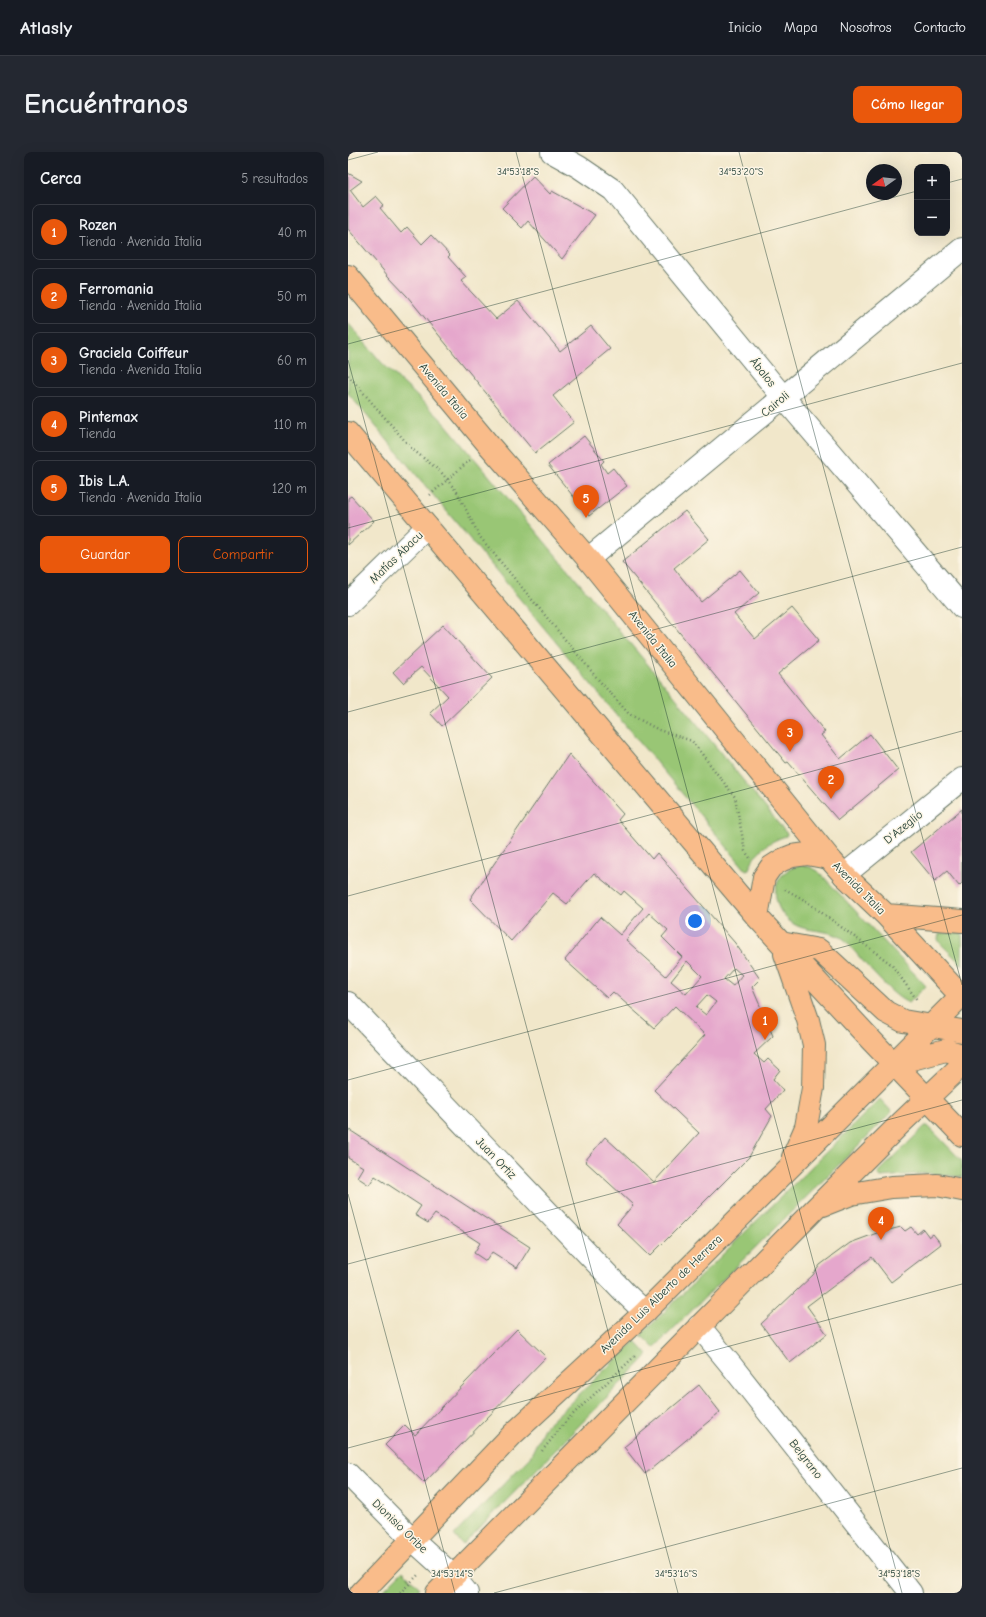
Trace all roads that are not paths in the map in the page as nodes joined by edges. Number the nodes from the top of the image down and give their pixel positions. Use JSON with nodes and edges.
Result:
{"nodes":[{"id":1,"x":552,"y":152,"type":"edge"},
{"id":2,"x":962,"y":249,"type":"edge"},
{"id":3,"x":348,"y":276,"type":"edge"},
{"id":4,"x":348,"y":293,"type":"edge"},
{"id":5,"x":380,"y":315,"type":"junction"},
{"id":6,"x":783,"y":397,"type":"junction"},
{"id":7,"x":348,"y":433,"type":"edge"},
{"id":8,"x":427,"y":527,"type":"junction"},
{"id":9,"x":588,"y":559,"type":"junction"},
{"id":10,"x":348,"y":604,"type":"edge"},
{"id":11,"x":962,"y":607,"type":"edge"},
{"id":12,"x":962,"y":779,"type":"edge"},
{"id":13,"x":829,"y":858,"type":"junction"},
{"id":14,"x":844,"y":875,"type":"junction"},
{"id":15,"x":886,"y":915,"type":"junction"},
{"id":16,"x":757,"y":917,"type":"junction"},
{"id":17,"x":962,"y":921,"type":"edge"},
{"id":18,"x":781,"y":943,"type":"junction"},
{"id":19,"x":962,"y":996,"type":"edge"},
{"id":20,"x":348,"y":1003,"type":"edge"},
{"id":21,"x":932,"y":1026,"type":"junction"},
{"id":22,"x":962,"y":1031,"type":"edge"},
{"id":23,"x":962,"y":1055,"type":"edge"},
{"id":24,"x":894,"y":1064,"type":"junction"},
{"id":25,"x":962,"y":1065,"type":"edge"},
{"id":26,"x":927,"y":1098,"type":"junction"},
{"id":27,"x":962,"y":1135,"type":"edge"},
{"id":28,"x":789,"y":1167,"type":"junction"},
{"id":29,"x":962,"y":1190,"type":"edge"},
{"id":30,"x":815,"y":1209,"type":"junction"},
{"id":31,"x":645,"y":1312,"type":"junction"},
{"id":32,"x":699,"y":1326,"type":"junction"},
{"id":33,"x":348,"y":1474,"type":"edge"},
{"id":34,"x":413,"y":1540,"type":"junction"},
{"id":35,"x":460,"y":1585,"type":"edge"},
{"id":36,"x":361,"y":1593,"type":"edge"},
{"id":37,"x":437,"y":1593,"type":"edge"},
{"id":38,"x":911,"y":1593,"type":"edge"}],
"edges":[{"from":1,"to":6,"type":"street","name":"Ábalos"},
{"from":2,"to":6,"type":"street","name":"Cairoli"},
{"from":3,"to":5,"type":"main road","name":"Avenida Italia"},
{"from":4,"to":5,"type":"main road"},
{"from":5,"to":9,"type":"main road","name":"Avenida Italia"},
{"from":6,"to":9,"type":"street","name":"Cairoli"},
{"from":6,"to":11,"type":"street","name":"Ábalos"},
{"from":7,"to":8,"type":"main road"},
{"from":8,"to":10,"type":"street","name":"Matías Abacu"},
{"from":8,"to":16,"type":"main road"},
{"from":9,"to":13,"type":"main road","name":"Avenida Italia"},
{"from":12,"to":14,"type":"street","name":"D'Azeglio"},
{"from":13,"to":14,"type":"main road","name":"Avenida Italia"},
{"from":13,"to":16,"type":"main road"},
{"from":14,"to":15,"type":"main road","name":"Avenida Italia"},
{"from":15,"to":17,"type":"main road"},
{"from":15,"to":19,"type":"main road","name":"Avenida Italia"},
{"from":16,"to":18,"type":"main road"},
{"from":18,"to":21,"type":"main road"},
{"from":18,"to":24,"type":"main road"},
{"from":18,"to":28,"type":"main road"},
{"from":19,"to":21,"type":"main road","name":"Avenida Luis Alberto de Herrera"},
{"from":20,"to":31,"type":"street","name":"Juan Ortiz"},
{"from":21,"to":22,"type":"main road"},
{"from":21,"to":24,"type":"main road","name":"Avenida Luis Alberto de Herrera"},
{"from":23,"to":24,"type":"main road"},
{"from":24,"to":26,"type":"main road"},
{"from":24,"to":28,"type":"main road","name":"Avenida Luis Alberto de Herrera"},
{"from":25,"to":26,"type":"main road"},
{"from":26,"to":27,"type":"main road"},
{"from":26,"to":30,"type":"main road"},
{"from":28,"to":31,"type":"main road","name":"Avenida Luis Alberto de Herrera"},
{"from":29,"to":30,"type":"main road"},
{"from":30,"to":32,"type":"main road"},
{"from":31,"to":34,"type":"main road","name":"Avenida Luis Alberto de Herrera"},
{"from":32,"to":35,"type":"main road"},
{"from":32,"to":38,"type":"street","name":"Belgrano"},
{"from":33,"to":34,"type":"street","name":"Dionisio Oribe"},
{"from":34,"to":35,"type":"street","name":"Dionisio Oribe"},
{"from":34,"to":36,"type":"main road","name":"Avenida Luis Alberto de Herrera"},
{"from":35,"to":37,"type":"main road"}]}
